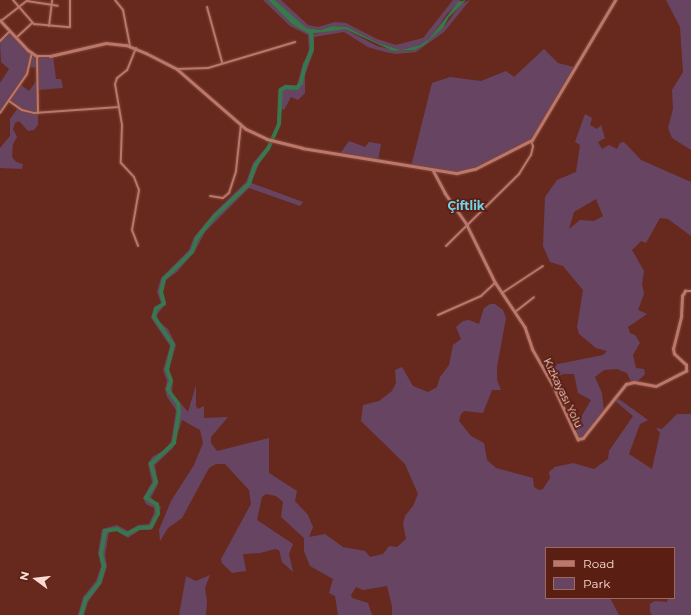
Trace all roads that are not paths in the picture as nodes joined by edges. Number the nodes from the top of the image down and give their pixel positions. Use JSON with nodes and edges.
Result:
{"nodes":[{"id":1,"x":13,"y":0,"type":"edge"},
{"id":2,"x":28,"y":0,"type":"edge"},
{"id":3,"x":52,"y":0,"type":"edge"},
{"id":4,"x":70,"y":0,"type":"edge"},
{"id":5,"x":115,"y":0,"type":"edge"},
{"id":6,"x":615,"y":0,"type":"edge"},
{"id":7,"x":40,"y":2,"type":"edge"},
{"id":8,"x":52,"y":5,"type":"junction"},
{"id":9,"x":20,"y":6,"type":"junction"},
{"id":10,"x":58,"y":6,"type":"dead end"},
{"id":11,"x":207,"y":7,"type":"dead end"},
{"id":12,"x":0,"y":21,"type":"edge"},
{"id":13,"x":32,"y":23,"type":"junction"},
{"id":14,"x":49,"y":26,"type":"junction"},
{"id":15,"x":10,"y":31,"type":"junction"},
{"id":16,"x":16,"y":38,"type":"junction"},
{"id":17,"x":0,"y":41,"type":"edge"},
{"id":18,"x":295,"y":42,"type":"dead end"},
{"id":19,"x":130,"y":46,"type":"junction"},
{"id":20,"x":136,"y":48,"type":"junction"},
{"id":21,"x":32,"y":53,"type":"junction"},
{"id":22,"x":37,"y":56,"type":"junction"},
{"id":23,"x":222,"y":62,"type":"junction"},
{"id":24,"x":177,"y":69,"type":"junction"},
{"id":25,"x":9,"y":101,"type":"junction"},
{"id":26,"x":0,"y":107,"type":"edge"},
{"id":27,"x":4,"y":107,"type":"junction"},
{"id":28,"x":119,"y":107,"type":"junction"},
{"id":29,"x":0,"y":113,"type":"edge"},
{"id":30,"x":38,"y":113,"type":"junction"},
{"id":31,"x":240,"y":124,"type":"junction"},
{"id":32,"x":531,"y":141,"type":"junction"},
{"id":33,"x":434,"y":170,"type":"junction"},
{"id":34,"x":210,"y":196,"type":"dead end"},
{"id":35,"x":467,"y":225,"type":"junction"},
{"id":36,"x":138,"y":246,"type":"dead end"},
{"id":37,"x":446,"y":246,"type":"dead end"},
{"id":38,"x":543,"y":266,"type":"dead end"},
{"id":39,"x":495,"y":282,"type":"junction"},
{"id":40,"x":691,"y":291,"type":"edge"},
{"id":41,"x":502,"y":293,"type":"junction"},
{"id":42,"x":534,"y":297,"type":"dead end"},
{"id":43,"x":515,"y":312,"type":"junction"},
{"id":44,"x":438,"y":315,"type":"dead end"}],
"edges":[{"from":1,"to":9,"type":"street"},
{"from":2,"to":7,"type":"street"},
{"from":2,"to":9,"type":"street"},
{"from":3,"to":8,"type":"street"},
{"from":4,"to":14,"type":"street"},
{"from":5,"to":19,"type":"street"},
{"from":6,"to":32,"type":"street"},
{"from":7,"to":8,"type":"street"},
{"from":8,"to":10,"type":"street"},
{"from":8,"to":14,"type":"street"},
{"from":9,"to":12,"type":"street"},
{"from":9,"to":13,"type":"street"},
{"from":11,"to":23,"type":"street"},
{"from":12,"to":15,"type":"street"},
{"from":13,"to":14,"type":"street"},
{"from":13,"to":16,"type":"street"},
{"from":15,"to":16,"type":"street"},
{"from":15,"to":17,"type":"street"},
{"from":16,"to":21,"type":"street"},
{"from":18,"to":23,"type":"street"},
{"from":19,"to":20,"type":"street"},
{"from":19,"to":22,"type":"street"},
{"from":20,"to":24,"type":"street"},
{"from":20,"to":28,"type":"street"},
{"from":21,"to":22,"type":"street"},
{"from":21,"to":25,"type":"street"},
{"from":22,"to":30,"type":"street"},
{"from":23,"to":24,"type":"street"},
{"from":24,"to":31,"type":"street"},
{"from":25,"to":27,"type":"street"},
{"from":25,"to":30,"type":"street"},
{"from":26,"to":27,"type":"street"},
{"from":27,"to":29,"type":"street"},
{"from":28,"to":30,"type":"street"},
{"from":28,"to":36,"type":"street"},
{"from":31,"to":33,"type":"street"},
{"from":31,"to":34,"type":"street"},
{"from":32,"to":33,"type":"street"},
{"from":32,"to":35,"type":"street"},
{"from":33,"to":35,"type":"street","name":"Kızkayası Yolu"},
{"from":35,"to":37,"type":"street"},
{"from":35,"to":39,"type":"street","name":"Kızkayası Yolu"},
{"from":38,"to":41,"type":"street"},
{"from":39,"to":41,"type":"street","name":"Kızkayası Yolu"},
{"from":39,"to":44,"type":"street"},
{"from":40,"to":43,"type":"street","name":"Kızkayası Yolu"},
{"from":41,"to":43,"type":"street","name":"Kızkayası Yolu"},
{"from":42,"to":43,"type":"street"}]}
